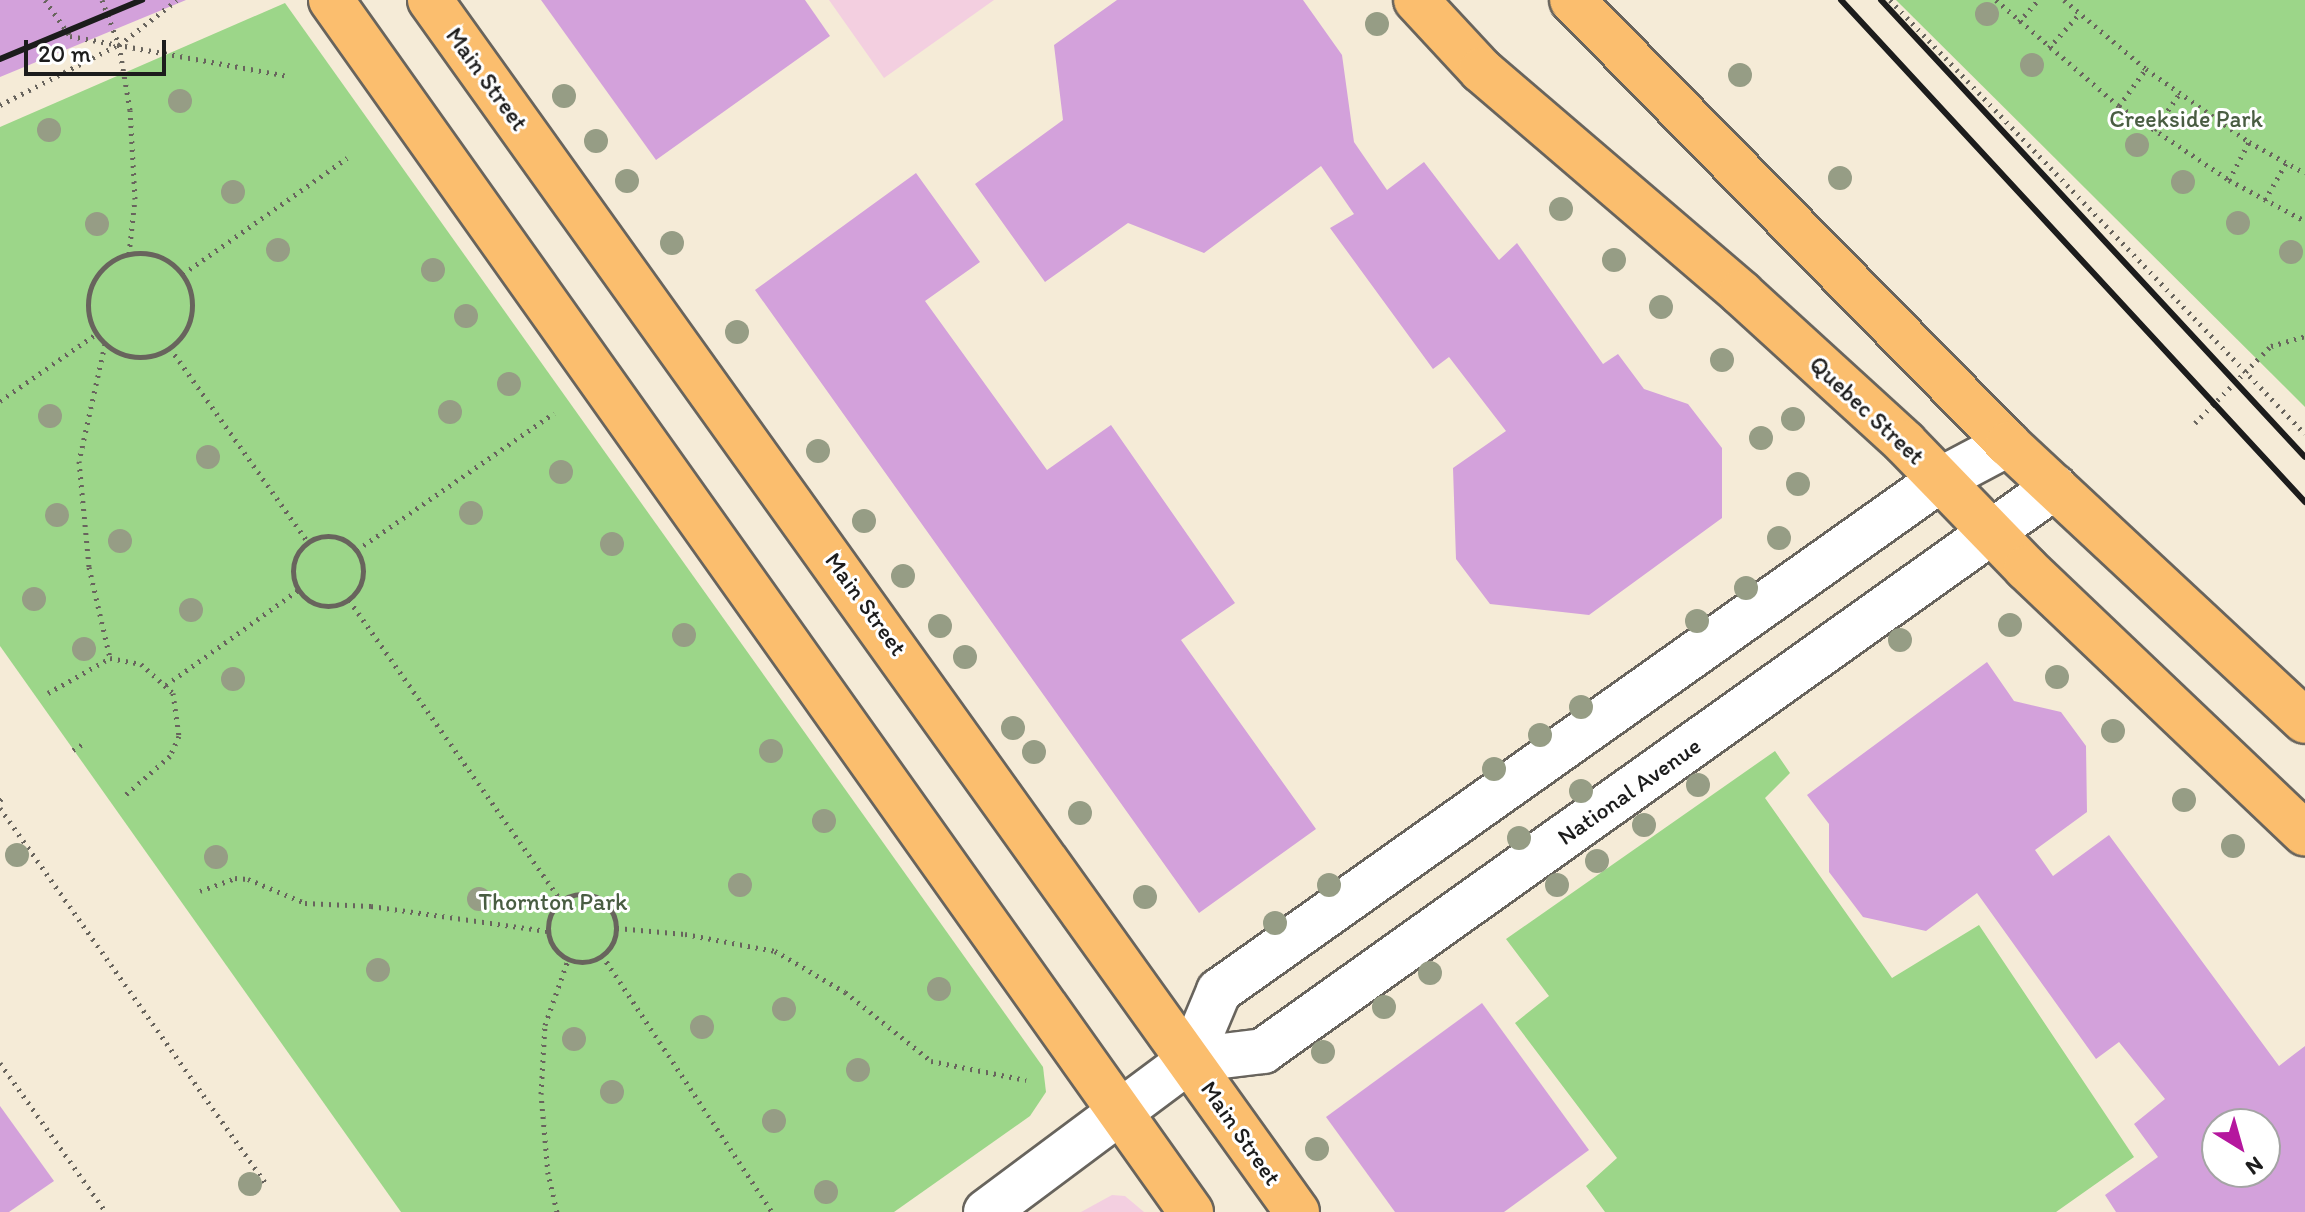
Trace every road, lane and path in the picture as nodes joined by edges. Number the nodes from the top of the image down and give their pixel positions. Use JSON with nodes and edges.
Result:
{"nodes":[{"id":1,"x":45,"y":0,"type":"edge"},
{"id":2,"x":102,"y":0,"type":"edge"},
{"id":3,"x":177,"y":0,"type":"edge"},
{"id":4,"x":331,"y":0,"type":"edge"},
{"id":5,"x":430,"y":0,"type":"edge"},
{"id":6,"x":1416,"y":0,"type":"edge"},
{"id":7,"x":1572,"y":0,"type":"edge"},
{"id":8,"x":1890,"y":0,"type":"edge"},
{"id":9,"x":1996,"y":0,"type":"edge"},
{"id":10,"x":2038,"y":0,"type":"edge"},
{"id":11,"x":2064,"y":0,"type":"edge"},
{"id":12,"x":2080,"y":13,"type":"junction"},
{"id":13,"x":2019,"y":22,"type":"junction"},
{"id":14,"x":119,"y":45,"type":"junction"},
{"id":15,"x":2049,"y":48,"type":"junction"},
{"id":16,"x":2146,"y":69,"type":"junction"},
{"id":17,"x":287,"y":76,"type":"dead end"},
{"id":18,"x":2180,"y":93,"type":"junction"},
{"id":19,"x":0,"y":105,"type":"edge"},
{"id":20,"x":2119,"y":106,"type":"junction"},
{"id":21,"x":2154,"y":130,"type":"junction"},
{"id":22,"x":2249,"y":142,"type":"junction"},
{"id":23,"x":347,"y":158,"type":"dead end"},
{"id":24,"x":2286,"y":163,"type":"junction"},
{"id":25,"x":2305,"y":173,"type":"edge"},
{"id":26,"x":2229,"y":180,"type":"junction"},
{"id":27,"x":2265,"y":200,"type":"junction"},
{"id":28,"x":2305,"y":221,"type":"edge"},
{"id":29,"x":129,"y":254,"type":"junction"},
{"id":30,"x":183,"y":274,"type":"junction"},
{"id":31,"x":96,"y":334,"type":"junction"},
{"id":32,"x":2305,"y":336,"type":"edge"},
{"id":33,"x":105,"y":344,"type":"junction"},
{"id":34,"x":170,"y":348,"type":"junction"},
{"id":35,"x":2244,"y":371,"type":"junction"},
{"id":36,"x":0,"y":401,"type":"edge"},
{"id":37,"x":554,"y":413,"type":"dead end"},
{"id":38,"x":2195,"y":423,"type":"dead end"},
{"id":39,"x":2305,"y":434,"type":"edge"},
{"id":40,"x":2008,"y":444,"type":"junction"},
{"id":41,"x":1940,"y":480,"type":"junction"},
{"id":42,"x":2055,"y":487,"type":"junction"},
{"id":43,"x":1992,"y":533,"type":"junction"},
{"id":44,"x":308,"y":542,"type":"junction"},
{"id":45,"x":357,"y":550,"type":"junction"},
{"id":46,"x":298,"y":590,"type":"junction"},
{"id":47,"x":349,"y":600,"type":"junction"},
{"id":48,"x":110,"y":658,"type":"junction"},
{"id":49,"x":166,"y":685,"type":"junction"},
{"id":50,"x":48,"y":693,"type":"dead end"},
{"id":51,"x":2305,"y":721,"type":"edge"},
{"id":52,"x":84,"y":743,"type":"dead end"},
{"id":53,"x":73,"y":750,"type":"dead end"},
{"id":54,"x":124,"y":796,"type":"dead end"},
{"id":55,"x":0,"y":808,"type":"edge"},
{"id":56,"x":2305,"y":834,"type":"edge"},
{"id":57,"x":200,"y":891,"type":"dead end"},
{"id":58,"x":561,"y":900,"type":"junction"},
{"id":59,"x":617,"y":928,"type":"junction"},
{"id":60,"x":547,"y":931,"type":"junction"},
{"id":61,"x":602,"y":955,"type":"junction"},
{"id":62,"x":568,"y":960,"type":"junction"},
{"id":63,"x":1190,"y":1060,"type":"junction"},
{"id":64,"x":0,"y":1063,"type":"edge"},
{"id":65,"x":1026,"y":1080,"type":"dead end"},
{"id":66,"x":1122,"y":1114,"type":"junction"},
{"id":67,"x":266,"y":1183,"type":"dead end"},
{"id":68,"x":106,"y":1212,"type":"edge"},
{"id":69,"x":557,"y":1212,"type":"edge"},
{"id":70,"x":772,"y":1212,"type":"edge"},
{"id":71,"x":986,"y":1212,"type":"edge"},
{"id":72,"x":1191,"y":1212,"type":"edge"},
{"id":73,"x":1297,"y":1212,"type":"edge"}],
"edges":[{"from":1,"to":14,"type":"path"},
{"from":2,"to":14,"type":"path"},
{"from":3,"to":14,"type":"path"},
{"from":4,"to":66,"type":"main road"},
{"from":5,"to":63,"type":"main road","name":"Main Street"},
{"from":6,"to":41,"type":"main road","name":"Quebec Street"},
{"from":7,"to":40,"type":"main road"},
{"from":8,"to":35,"type":"path"},
{"from":9,"to":13,"type":"path"},
{"from":10,"to":13,"type":"path"},
{"from":11,"to":12,"type":"path"},
{"from":12,"to":15,"type":"path"},
{"from":12,"to":16,"type":"path"},
{"from":13,"to":15,"type":"path"},
{"from":14,"to":17,"type":"path"},
{"from":14,"to":19,"type":"path"},
{"from":14,"to":29,"type":"path"},
{"from":15,"to":20,"type":"path"},
{"from":16,"to":18,"type":"path"},
{"from":16,"to":20,"type":"path"},
{"from":18,"to":21,"type":"path"},
{"from":18,"to":22,"type":"path"},
{"from":20,"to":21,"type":"path"},
{"from":21,"to":26,"type":"path"},
{"from":22,"to":24,"type":"path"},
{"from":22,"to":26,"type":"path"},
{"from":23,"to":30,"type":"path"},
{"from":24,"to":25,"type":"path"},
{"from":24,"to":27,"type":"path"},
{"from":26,"to":27,"type":"path"},
{"from":27,"to":28,"type":"path"},
{"from":29,"to":30,"type":"path"},
{"from":29,"to":31,"type":"path"},
{"from":30,"to":34,"type":"path"},
{"from":31,"to":33,"type":"path"},
{"from":31,"to":36,"type":"path"},
{"from":32,"to":35,"type":"path"},
{"from":33,"to":34,"type":"path"},
{"from":33,"to":48,"type":"path"},
{"from":34,"to":44,"type":"path"},
{"from":35,"to":38,"type":"path"},
{"from":35,"to":39,"type":"path"},
{"from":37,"to":45,"type":"path"},
{"from":40,"to":41,"type":"street"},
{"from":40,"to":42,"type":"main road"},
{"from":41,"to":43,"type":"main road","name":"Quebec Street"},
{"from":41,"to":63,"type":"street"},
{"from":42,"to":43,"type":"street","name":"National Avenue"},
{"from":42,"to":51,"type":"main road"},
{"from":43,"to":56,"type":"main road","name":"Quebec Street"},
{"from":43,"to":63,"type":"street","name":"National Avenue"},
{"from":44,"to":45,"type":"path"},
{"from":44,"to":46,"type":"path"},
{"from":45,"to":47,"type":"path"},
{"from":46,"to":47,"type":"path"},
{"from":46,"to":49,"type":"path"},
{"from":47,"to":58,"type":"path"},
{"from":48,"to":49,"type":"path"},
{"from":48,"to":50,"type":"path"},
{"from":49,"to":54,"type":"path"},
{"from":52,"to":53,"type":"path"},
{"from":55,"to":67,"type":"path"},
{"from":57,"to":60,"type":"path"},
{"from":58,"to":59,"type":"path"},
{"from":58,"to":60,"type":"path"},
{"from":59,"to":61,"type":"path"},
{"from":59,"to":65,"type":"path"},
{"from":60,"to":62,"type":"path"},
{"from":61,"to":62,"type":"path"},
{"from":61,"to":70,"type":"path"},
{"from":62,"to":69,"type":"path"},
{"from":63,"to":66,"type":"street"},
{"from":63,"to":73,"type":"main road","name":"Main Street"},
{"from":64,"to":68,"type":"path"},
{"from":66,"to":71,"type":"street"},
{"from":66,"to":72,"type":"main road"}]}
